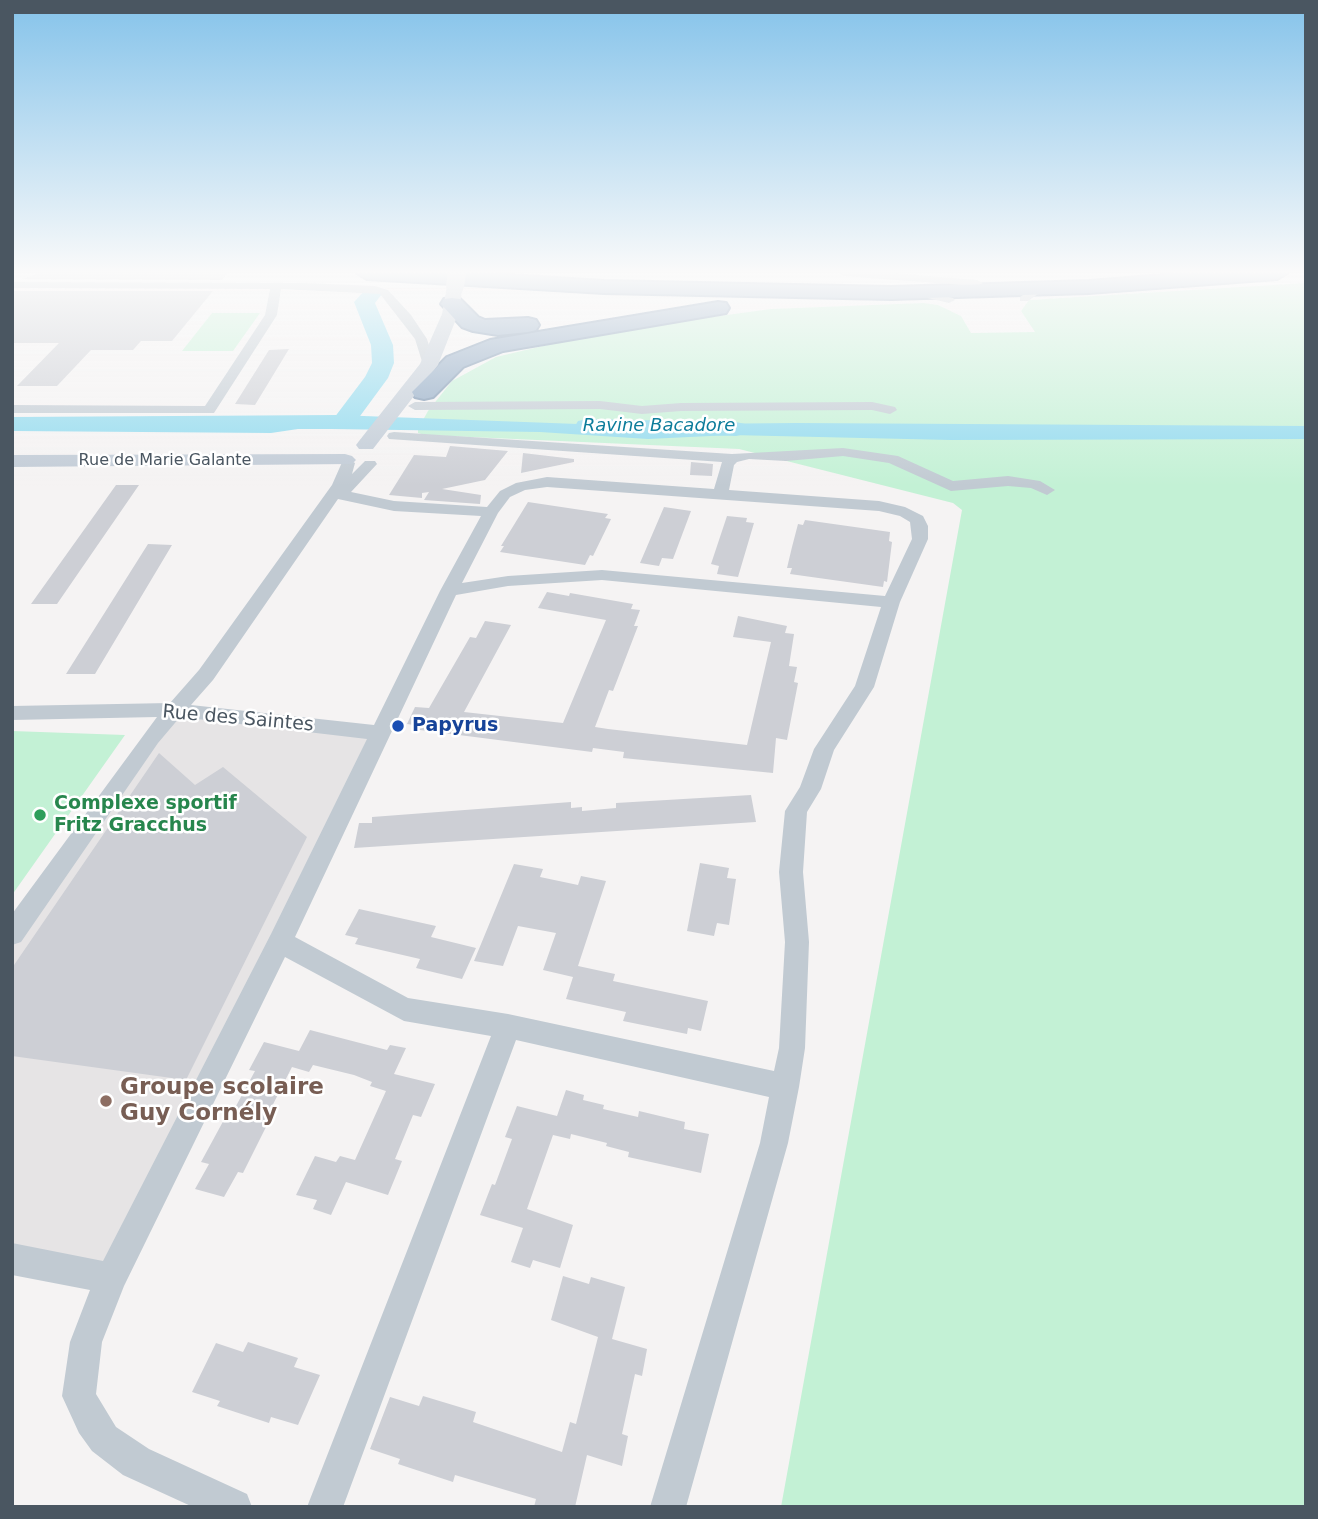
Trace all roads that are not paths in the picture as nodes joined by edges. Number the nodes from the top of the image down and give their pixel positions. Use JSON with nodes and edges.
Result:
{"nodes":[{"id":1,"x":252,"y":344,"type":"edge"},
{"id":2,"x":423,"y":344,"type":"edge"},
{"id":3,"x":437,"y":344,"type":"edge"},
{"id":4,"x":447,"y":344,"type":"edge"},
{"id":5,"x":505,"y":344,"type":"edge"},
{"id":6,"x":498,"y":345,"type":"joint"},
{"id":7,"x":429,"y":365,"type":"junction"},
{"id":8,"x":411,"y":406,"type":"junction"},
{"id":9,"x":12,"y":409,"type":"edge"},
{"id":10,"x":890,"y":410,"type":"dead end"},
{"id":11,"x":368,"y":450,"type":"junction"},
{"id":12,"x":732,"y":457,"type":"junction"},
{"id":13,"x":12,"y":461,"type":"edge"},
{"id":14,"x":1047,"y":490,"type":"dead end"},
{"id":15,"x":720,"y":495,"type":"junction"},
{"id":16,"x":335,"y":498,"type":"junction"},
{"id":17,"x":491,"y":512,"type":"junction"},
{"id":18,"x":449,"y":591,"type":"junction"},
{"id":19,"x":891,"y":602,"type":"junction"},
{"id":20,"x":177,"y":710,"type":"junction"},
{"id":21,"x":12,"y":713,"type":"edge"},
{"id":22,"x":379,"y":733,"type":"junction"},
{"id":23,"x":12,"y":934,"type":"edge"},
{"id":24,"x":280,"y":942,"type":"junction"},
{"id":25,"x":508,"y":1026,"type":"junction"},
{"id":26,"x":785,"y":1087,"type":"junction"},
{"id":27,"x":12,"y":1259,"type":"edge"},
{"id":28,"x":111,"y":1278,"type":"junction"},
{"id":29,"x":234,"y":1507,"type":"edge"},
{"id":30,"x":325,"y":1507,"type":"edge"},
{"id":31,"x":668,"y":1507,"type":"edge"}],
"edges":[{"from":1,"to":9,"type":"street"},
{"from":2,"to":7,"type":"street"},
{"from":3,"to":7,"type":"main road"},
{"from":4,"to":8,"type":"main road"},
{"from":5,"to":6,"type":"highway"},
{"from":6,"to":8,"type":"highway"},
{"from":7,"to":8,"type":"main road"},
{"from":8,"to":10,"type":"street"},
{"from":8,"to":11,"type":"main road"},
{"from":11,"to":12,"type":"street"},
{"from":11,"to":13,"type":"main road","name":"Rue de Marie Galante"},
{"from":11,"to":16,"type":"street"},
{"from":12,"to":14,"type":"street"},
{"from":12,"to":15,"type":"street"},
{"from":15,"to":17,"type":"street"},
{"from":15,"to":19,"type":"street"},
{"from":16,"to":17,"type":"street"},
{"from":16,"to":20,"type":"street"},
{"from":17,"to":18,"type":"street"},
{"from":18,"to":19,"type":"street"},
{"from":18,"to":22,"type":"street"},
{"from":19,"to":26,"type":"street"},
{"from":20,"to":21,"type":"street","name":"Rue des Saintes"},
{"from":20,"to":22,"type":"street","name":"Rue des Saintes"},
{"from":20,"to":23,"type":"street"},
{"from":22,"to":24,"type":"street"},
{"from":24,"to":25,"type":"street"},
{"from":24,"to":28,"type":"street"},
{"from":25,"to":26,"type":"street"},
{"from":25,"to":30,"type":"street"},
{"from":26,"to":31,"type":"street"},
{"from":27,"to":28,"type":"street"},
{"from":28,"to":29,"type":"street"}]}
